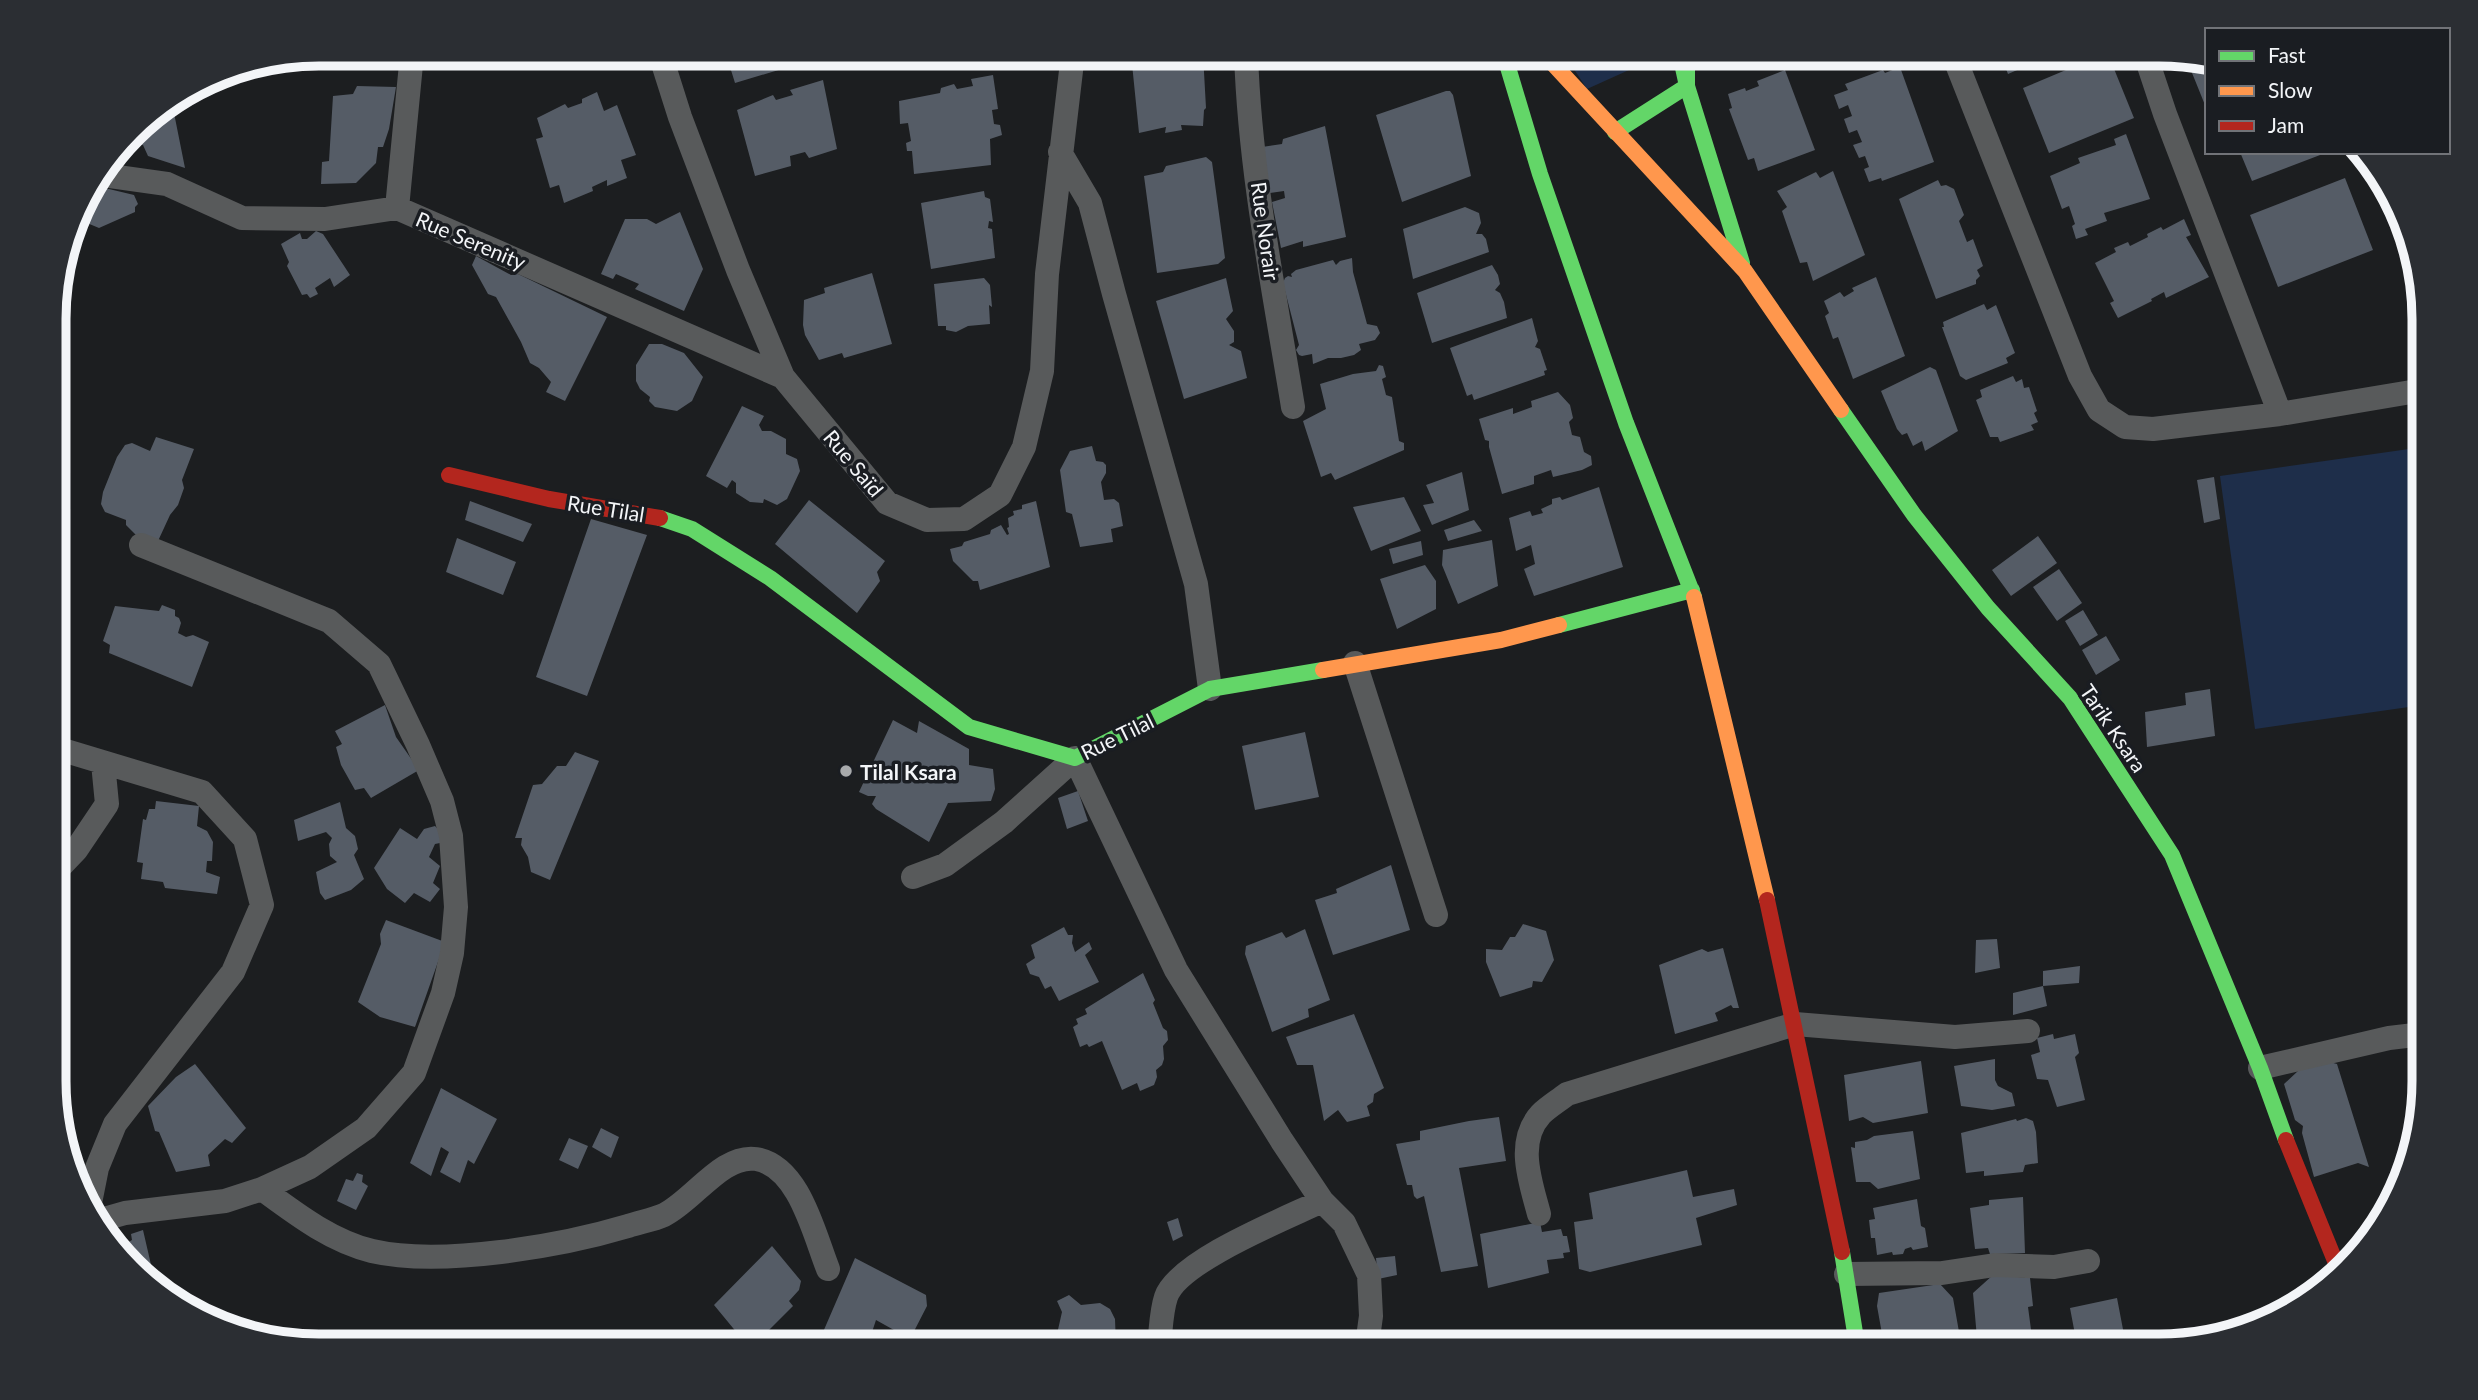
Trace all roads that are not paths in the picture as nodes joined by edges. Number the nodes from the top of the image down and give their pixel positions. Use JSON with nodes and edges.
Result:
{"nodes":[{"id":1,"x":411,"y":66,"type":"edge"},
{"id":2,"x":664,"y":66,"type":"edge"},
{"id":3,"x":1071,"y":66,"type":"edge"},
{"id":4,"x":1246,"y":66,"type":"edge"},
{"id":5,"x":1508,"y":66,"type":"edge"},
{"id":6,"x":1555,"y":66,"type":"edge"},
{"id":7,"x":1683,"y":66,"type":"edge"},
{"id":8,"x":1686,"y":66,"type":"edge"},
{"id":9,"x":1958,"y":66,"type":"edge"},
{"id":10,"x":2149,"y":66,"type":"edge"},
{"id":11,"x":1687,"y":86,"type":"junction"},
{"id":12,"x":1615,"y":132,"type":"junction"},
{"id":13,"x":1060,"y":152,"type":"junction"},
{"id":14,"x":112,"y":175,"type":"edge"},
{"id":15,"x":397,"y":208,"type":"junction"},
{"id":16,"x":1745,"y":271,"type":"junction"},
{"id":17,"x":783,"y":377,"type":"junction"},
{"id":18,"x":2412,"y":392,"type":"edge"},
{"id":19,"x":1293,"y":407,"type":"dead end"},
{"id":20,"x":2280,"y":414,"type":"junction"},
{"id":21,"x":449,"y":475,"type":"dead end"},
{"id":22,"x":141,"y":545,"type":"dead end"},
{"id":23,"x":1692,"y":590,"type":"junction"},
{"id":24,"x":1355,"y":663,"type":"junction"},
{"id":25,"x":1210,"y":689,"type":"junction"},
{"id":26,"x":66,"y":751,"type":"edge"},
{"id":27,"x":1075,"y":758,"type":"junction"},
{"id":28,"x":103,"y":763,"type":"junction"},
{"id":29,"x":66,"y":861,"type":"edge"},
{"id":30,"x":913,"y":877,"type":"dead end"},
{"id":31,"x":1436,"y":915,"type":"dead end"},
{"id":32,"x":1796,"y":1024,"type":"junction"},
{"id":33,"x":2028,"y":1031,"type":"dead end"},
{"id":34,"x":2412,"y":1035,"type":"edge"},
{"id":35,"x":2260,"y":1068,"type":"junction"},
{"id":36,"x":262,"y":1189,"type":"junction"},
{"id":37,"x":92,"y":1191,"type":"edge"},
{"id":38,"x":1322,"y":1201,"type":"junction"},
{"id":39,"x":1539,"y":1214,"type":"dead end"},
{"id":40,"x":107,"y":1219,"type":"edge"},
{"id":41,"x":2088,"y":1261,"type":"dead end"},
{"id":42,"x":2335,"y":1261,"type":"edge"},
{"id":43,"x":828,"y":1269,"type":"dead end"},
{"id":44,"x":1846,"y":1274,"type":"junction"},
{"id":45,"x":1161,"y":1334,"type":"edge"},
{"id":46,"x":1369,"y":1334,"type":"edge"},
{"id":47,"x":1855,"y":1334,"type":"edge"}],
"edges":[{"from":1,"to":15,"type":"street"},
{"from":2,"to":17,"type":"street","name":"Rue Saïd"},
{"from":3,"to":13,"type":"street","name":"Rue Saïd"},
{"from":4,"to":19,"type":"street","name":"Rue Norair"},
{"from":5,"to":23,"type":"street"},
{"from":6,"to":12,"type":"street"},
{"from":7,"to":11,"type":"street"},
{"from":8,"to":11,"type":"street"},
{"from":9,"to":20,"type":"street"},
{"from":10,"to":20,"type":"street"},
{"from":11,"to":12,"type":"street"},
{"from":11,"to":16,"type":"street"},
{"from":12,"to":16,"type":"street"},
{"from":13,"to":17,"type":"street","name":"Rue Saïd"},
{"from":13,"to":25,"type":"street"},
{"from":14,"to":15,"type":"street","name":"Rue Serenity"},
{"from":15,"to":17,"type":"street","name":"Rue Serenity"},
{"from":16,"to":35,"type":"street","name":"Tarik Ksara"},
{"from":18,"to":20,"type":"street"},
{"from":21,"to":27,"type":"street","name":"Rue Tilal"},
{"from":22,"to":36,"type":"street"},
{"from":23,"to":24,"type":"street","name":"Rue Tilal"},
{"from":23,"to":32,"type":"street"},
{"from":24,"to":25,"type":"street","name":"Rue Tilal"},
{"from":24,"to":31,"type":"street"},
{"from":25,"to":27,"type":"street","name":"Rue Tilal"},
{"from":26,"to":28,"type":"street"},
{"from":27,"to":30,"type":"street"},
{"from":27,"to":38,"type":"street"},
{"from":28,"to":29,"type":"street"},
{"from":28,"to":37,"type":"street"},
{"from":32,"to":33,"type":"street"},
{"from":32,"to":39,"type":"street"},
{"from":32,"to":44,"type":"street"},
{"from":34,"to":35,"type":"street"},
{"from":35,"to":42,"type":"street","name":"Tarik Ksara"},
{"from":36,"to":40,"type":"street"},
{"from":36,"to":43,"type":"street"},
{"from":38,"to":45,"type":"street"},
{"from":38,"to":46,"type":"street"},
{"from":41,"to":44,"type":"street"},
{"from":44,"to":47,"type":"street"}]}
